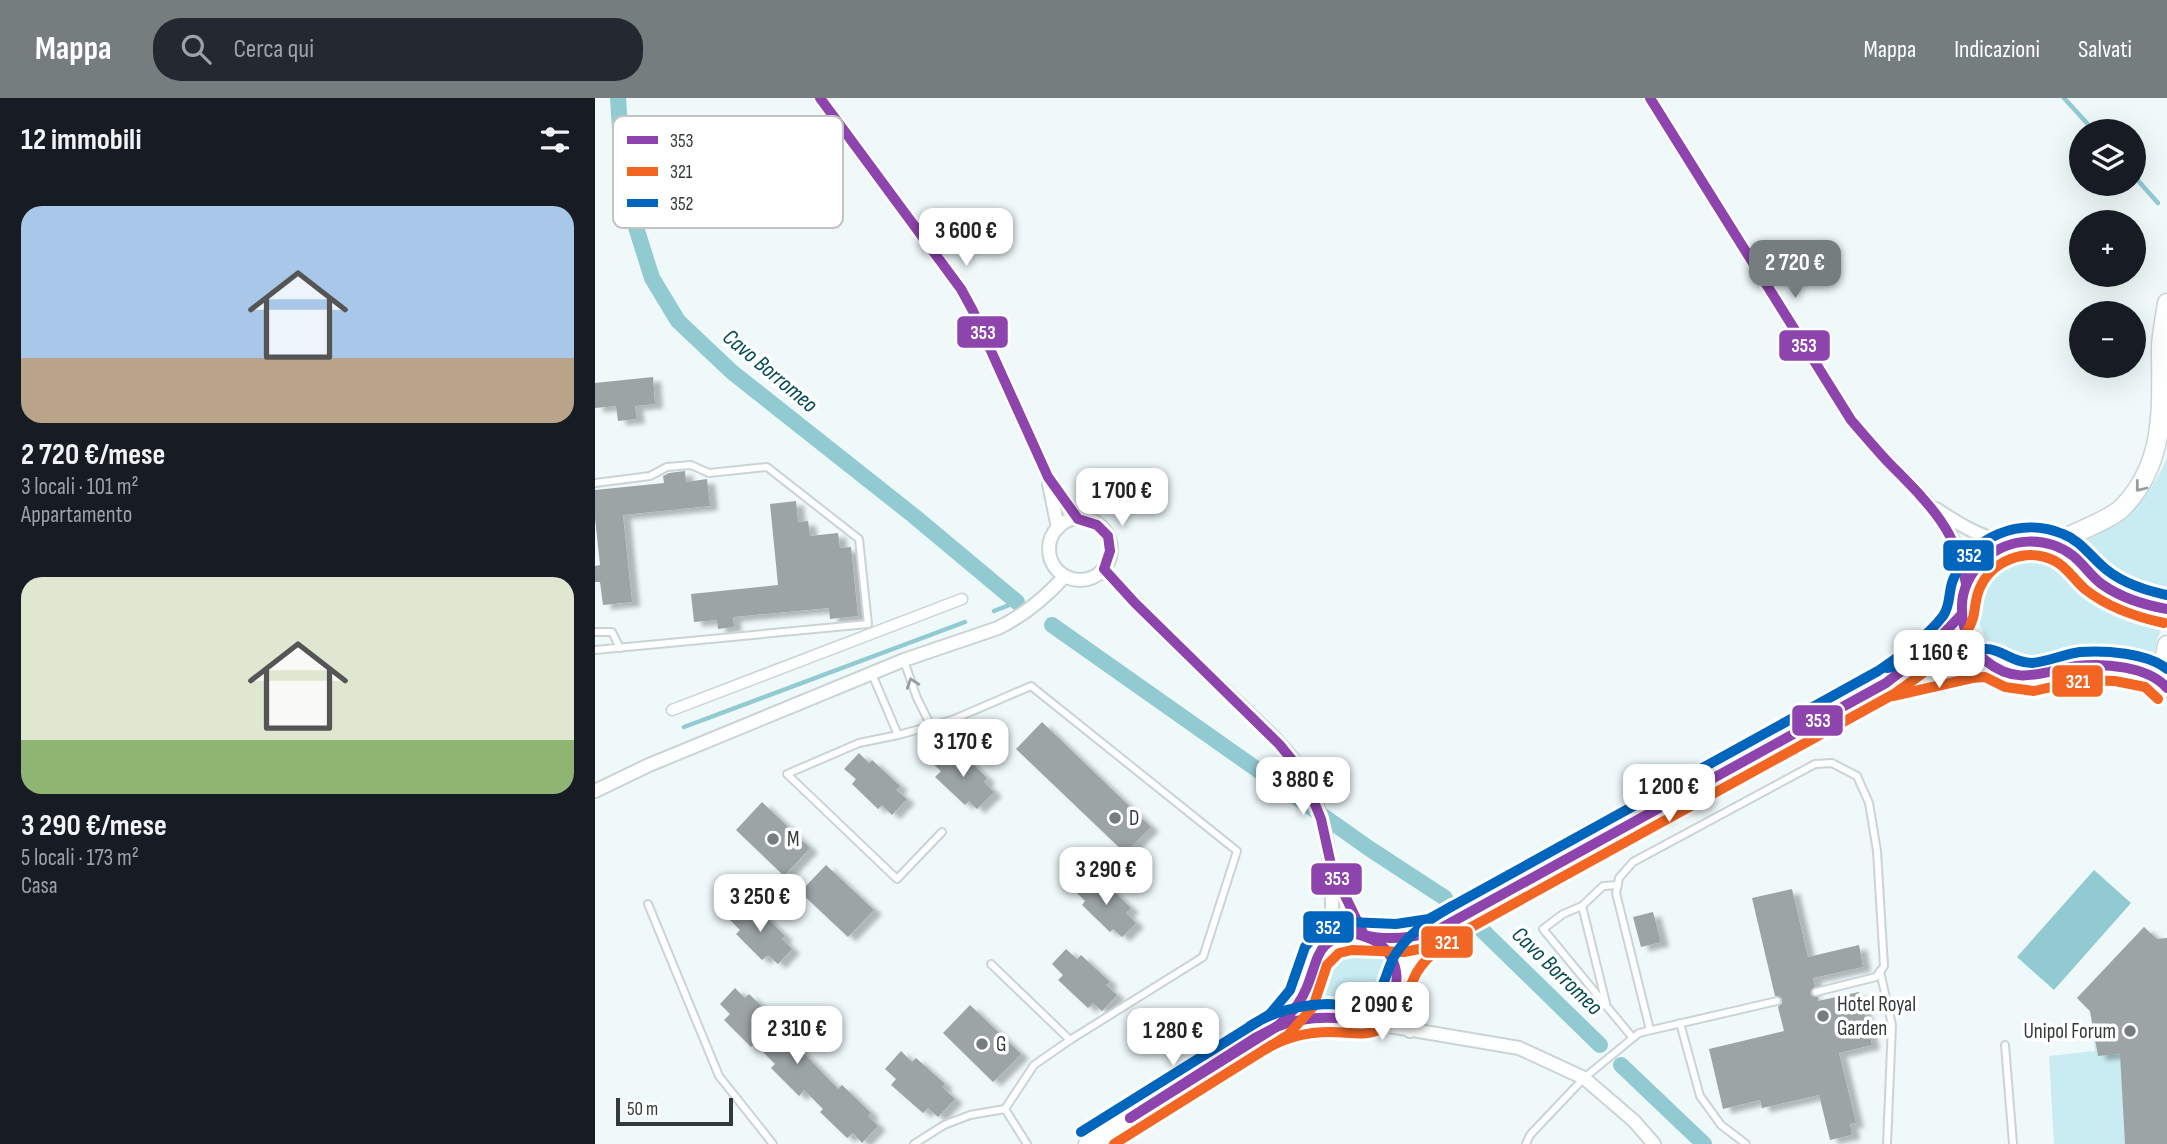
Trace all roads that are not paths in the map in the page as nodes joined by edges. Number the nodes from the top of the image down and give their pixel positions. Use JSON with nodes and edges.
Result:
{"nodes":[{"id":1,"x":820,"y":98,"type":"edge"},
{"id":2,"x":1650,"y":98,"type":"edge"},
{"id":3,"x":833,"y":116,"type":"edge"},
{"id":4,"x":843,"y":129,"type":"edge"},
{"id":5,"x":2167,"y":303,"type":"edge"},
{"id":6,"x":1048,"y":477,"type":"junction"},
{"id":7,"x":595,"y":483,"type":"edge"},
{"id":8,"x":1933,"y":507,"type":"junction"},
{"id":9,"x":1078,"y":519,"type":"junction"},
{"id":10,"x":1058,"y":528,"type":"junction"},
{"id":11,"x":2010,"y":544,"type":"junction"},
{"id":12,"x":2053,"y":545,"type":"junction"},
{"id":13,"x":1104,"y":569,"type":"junction"},
{"id":14,"x":1065,"y":576,"type":"junction"},
{"id":15,"x":1966,"y":584,"type":"junction"},
{"id":16,"x":962,"y":599,"type":"dead end"},
{"id":17,"x":2167,"y":609,"type":"edge"},
{"id":18,"x":1962,"y":614,"type":"junction"},
{"id":19,"x":595,"y":632,"type":"edge"},
{"id":20,"x":2167,"y":645,"type":"edge"},
{"id":21,"x":620,"y":648,"type":"junction"},
{"id":22,"x":595,"y":650,"type":"edge"},
{"id":23,"x":904,"y":660,"type":"junction"},
{"id":24,"x":1989,"y":663,"type":"junction"},
{"id":25,"x":872,"y":674,"type":"junction"},
{"id":26,"x":1886,"y":683,"type":"junction"},
{"id":27,"x":2167,"y":686,"type":"edge"},
{"id":28,"x":673,"y":710,"type":"dead end"},
{"id":29,"x":931,"y":726,"type":"junction"},
{"id":30,"x":898,"y":735,"type":"junction"},
{"id":31,"x":595,"y":791,"type":"edge"},
{"id":32,"x":942,"y":832,"type":"dead end"},
{"id":33,"x":1332,"y":869,"type":"junction"},
{"id":34,"x":1618,"y":886,"type":"junction"},
{"id":35,"x":648,"y":904,"type":"dead end"},
{"id":36,"x":1582,"y":906,"type":"junction"},
{"id":37,"x":1434,"y":932,"type":"junction"},
{"id":38,"x":1368,"y":936,"type":"junction"},
{"id":39,"x":1332,"y":940,"type":"junction"},
{"id":40,"x":991,"y":964,"type":"dead end"},
{"id":41,"x":1880,"y":971,"type":"junction"},
{"id":42,"x":1310,"y":976,"type":"junction"},
{"id":43,"x":1397,"y":985,"type":"junction"},
{"id":44,"x":1816,"y":992,"type":"dead end"},
{"id":45,"x":1777,"y":1001,"type":"dead end"},
{"id":46,"x":1606,"y":1006,"type":"junction"},
{"id":47,"x":1337,"y":1018,"type":"junction"},
{"id":48,"x":1360,"y":1021,"type":"junction"},
{"id":49,"x":1680,"y":1023,"type":"junction"},
{"id":50,"x":1279,"y":1025,"type":"junction"},
{"id":51,"x":1650,"y":1030,"type":"junction"},
{"id":52,"x":1410,"y":1031,"type":"junction"},
{"id":53,"x":1632,"y":1037,"type":"junction"},
{"id":54,"x":1070,"y":1040,"type":"junction"},
{"id":55,"x":2005,"y":1045,"type":"dead end"},
{"id":56,"x":1584,"y":1078,"type":"junction"},
{"id":57,"x":1005,"y":1109,"type":"junction"},
{"id":58,"x":773,"y":1144,"type":"edge"},
{"id":59,"x":914,"y":1144,"type":"edge"},
{"id":60,"x":1027,"y":1144,"type":"edge"},
{"id":61,"x":1088,"y":1144,"type":"edge"},
{"id":62,"x":1526,"y":1144,"type":"edge"},
{"id":63,"x":1654,"y":1144,"type":"edge"},
{"id":64,"x":1746,"y":1144,"type":"edge"},
{"id":65,"x":1887,"y":1144,"type":"edge"},
{"id":66,"x":2013,"y":1144,"type":"edge"}],
"edges":[{"from":1,"to":3,"type":"street"},
{"from":2,"to":8,"type":"street"},
{"from":4,"to":6,"type":"street"},
{"from":5,"to":12,"type":"main road","one_way":true},
{"from":6,"to":9,"type":"street"},
{"from":6,"to":10,"type":"street"},
{"from":7,"to":21,"type":"lane"},
{"from":8,"to":11,"type":"street"},
{"from":8,"to":15,"type":"street"},
{"from":9,"to":10,"type":"street"},
{"from":9,"to":13,"type":"street"},
{"from":10,"to":14,"type":"street"},
{"from":11,"to":12,"type":"main road"},
{"from":11,"to":15,"type":"main road"},
{"from":12,"to":17,"type":"main road"},
{"from":13,"to":14,"type":"street"},
{"from":13,"to":33,"type":"street"},
{"from":14,"to":23,"type":"street"},
{"from":15,"to":18,"type":"main road"},
{"from":16,"to":28,"type":"street"},
{"from":18,"to":24,"type":"main road"},
{"from":18,"to":26,"type":"main road"},
{"from":19,"to":21,"type":"lane"},
{"from":20,"to":27,"type":"main road"},
{"from":21,"to":22,"type":"lane"},
{"from":23,"to":25,"type":"street"},
{"from":29,"to":23,"type":"lane","one_way":true},
{"from":24,"to":26,"type":"main road"},
{"from":24,"to":27,"type":"main road"},
{"from":25,"to":30,"type":"lane"},
{"from":25,"to":31,"type":"street"},
{"from":26,"to":37,"type":"main road"},
{"from":29,"to":30,"type":"lane"},
{"from":29,"to":54,"type":"lane"},
{"from":30,"to":32,"type":"lane"},
{"from":33,"to":38,"type":"street"},
{"from":33,"to":39,"type":"street"},
{"from":34,"to":36,"type":"lane"},
{"from":34,"to":41,"type":"lane"},
{"from":34,"to":51,"type":"lane"},
{"from":35,"to":58,"type":"lane"},
{"from":36,"to":46,"type":"lane"},
{"from":36,"to":46,"type":"lane"},
{"from":37,"to":38,"type":"main road"},
{"from":37,"to":43,"type":"main road"},
{"from":38,"to":39,"type":"main road"},
{"from":38,"to":43,"type":"main road"},
{"from":39,"to":42,"type":"main road"},
{"from":40,"to":54,"type":"lane"},
{"from":41,"to":44,"type":"lane"},
{"from":41,"to":65,"type":"lane"},
{"from":42,"to":47,"type":"main road"},
{"from":42,"to":50,"type":"main road"},
{"from":43,"to":48,"type":"main road"},
{"from":43,"to":52,"type":"street"},
{"from":45,"to":49,"type":"lane"},
{"from":46,"to":53,"type":"lane"},
{"from":47,"to":48,"type":"main road"},
{"from":47,"to":50,"type":"main road"},
{"from":48,"to":52,"type":"street"},
{"from":49,"to":51,"type":"lane"},
{"from":49,"to":64,"type":"lane"},
{"from":50,"to":61,"type":"main road"},
{"from":51,"to":53,"type":"lane"},
{"from":52,"to":56,"type":"street"},
{"from":53,"to":56,"type":"lane"},
{"from":54,"to":57,"type":"lane"},
{"from":55,"to":66,"type":"lane"},
{"from":56,"to":62,"type":"lane"},
{"from":56,"to":63,"type":"street"},
{"from":57,"to":59,"type":"lane"},
{"from":57,"to":60,"type":"lane"}]}
